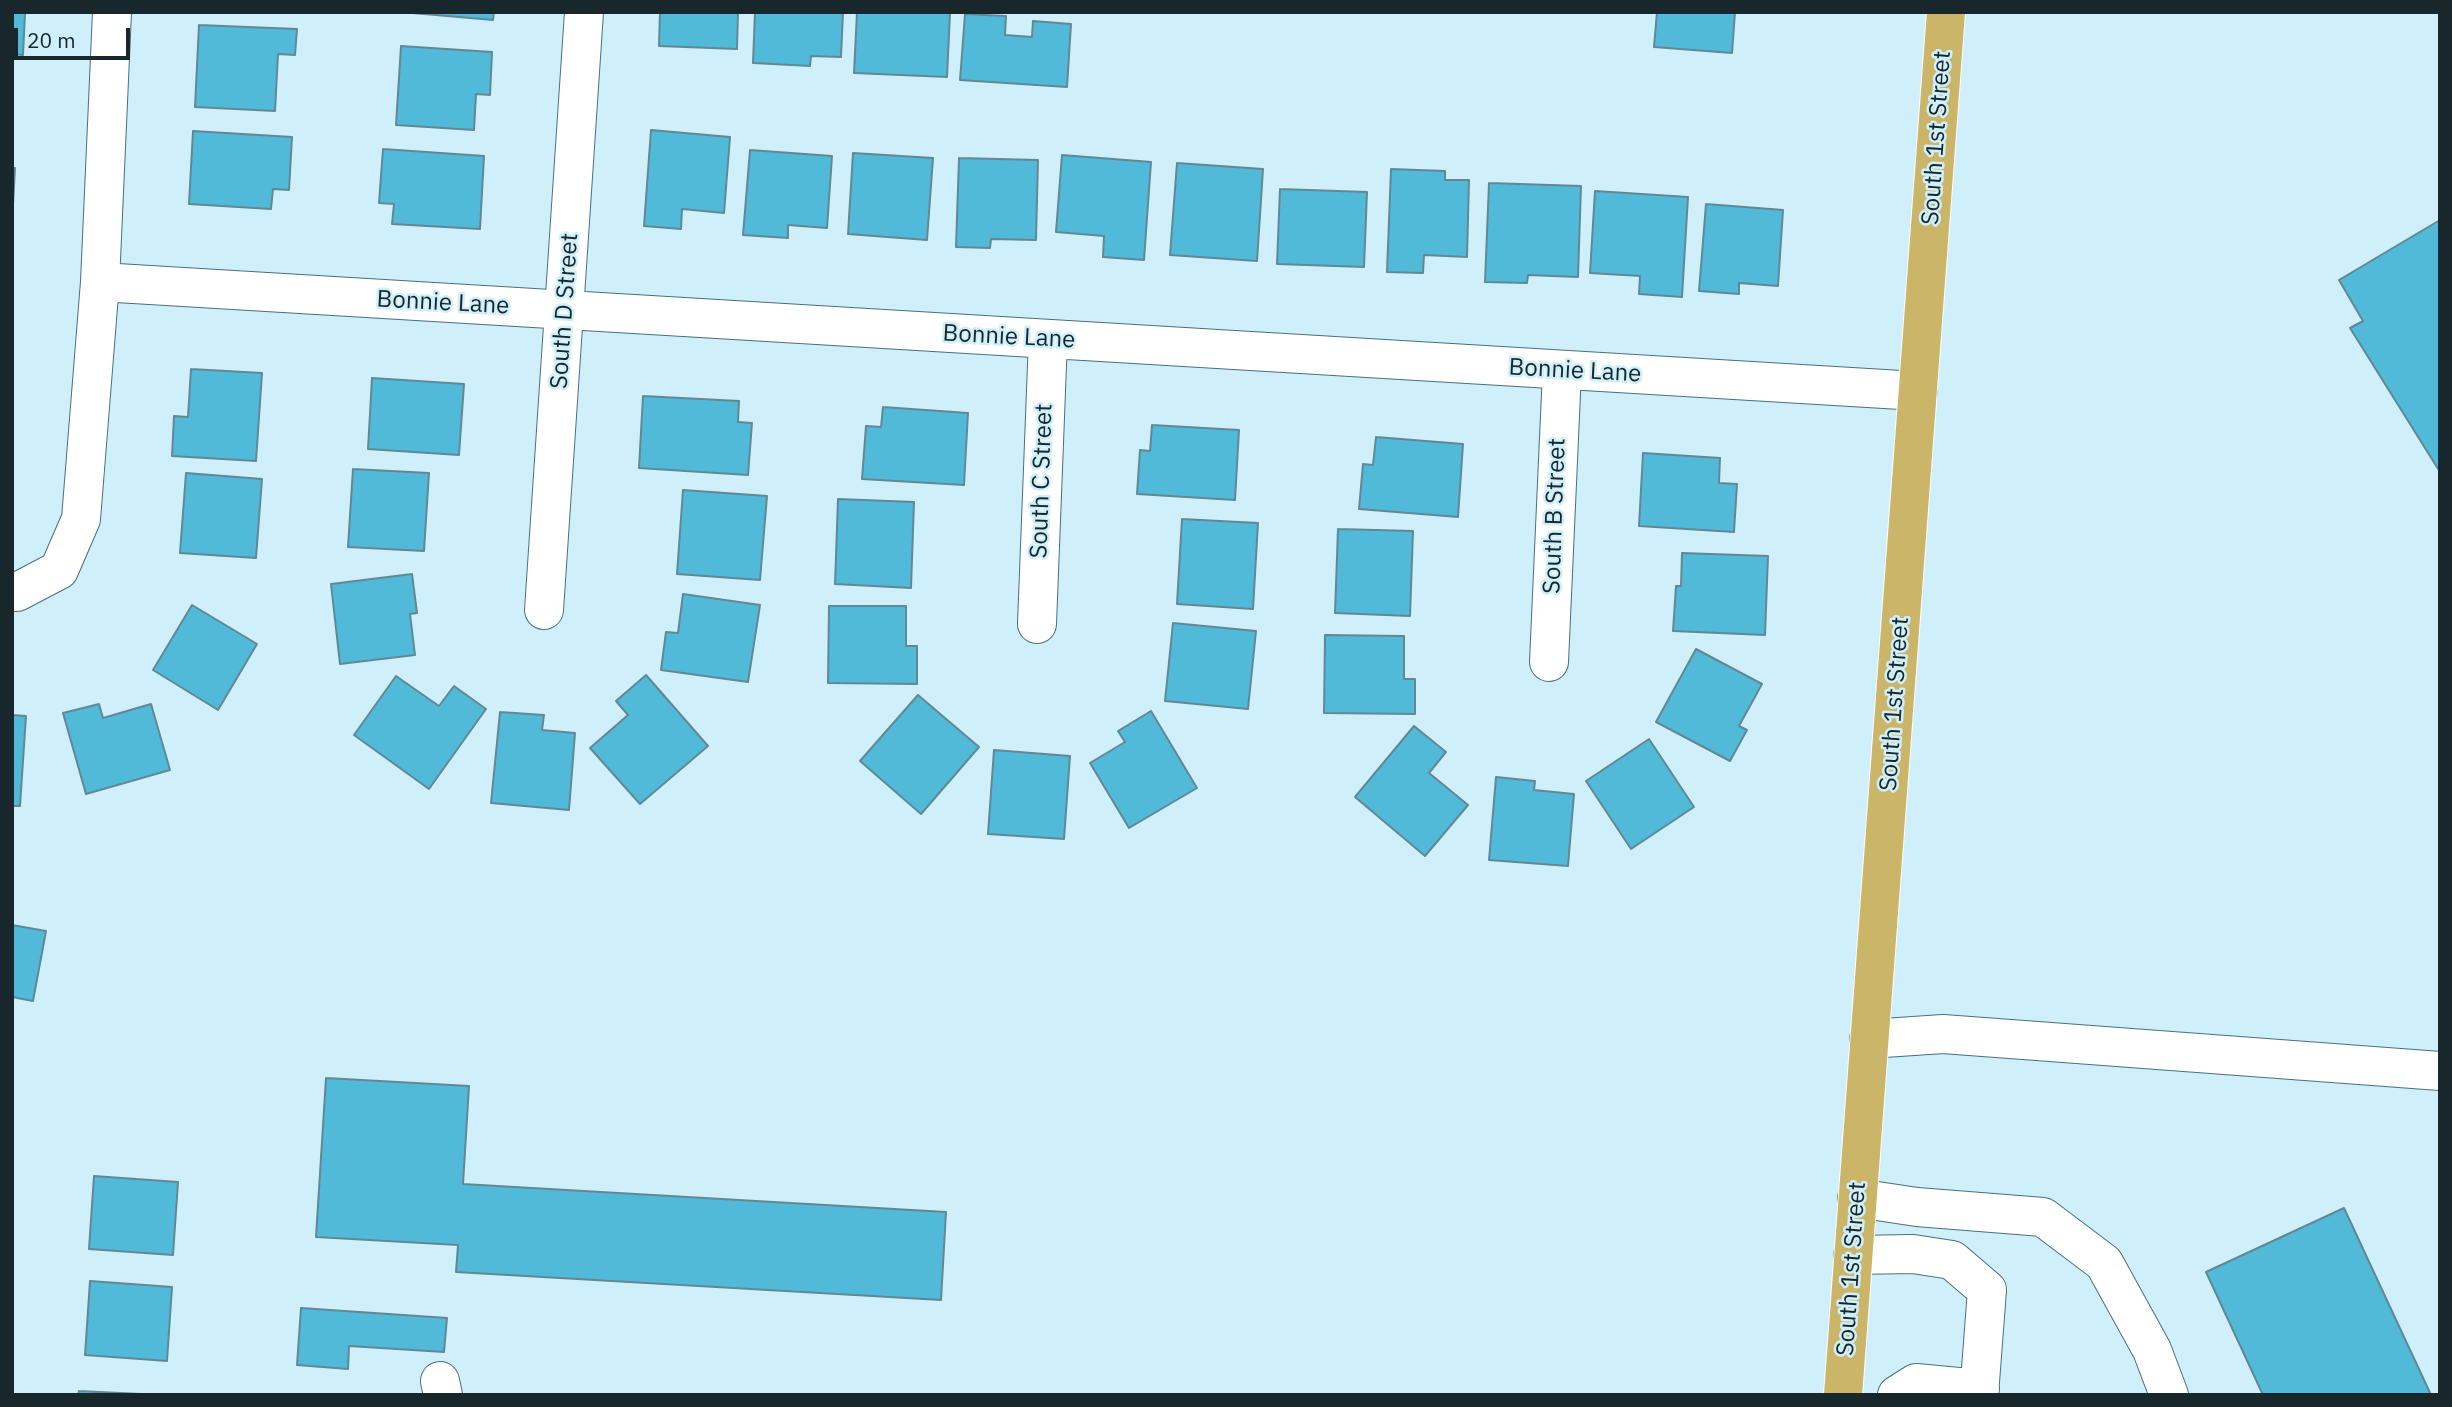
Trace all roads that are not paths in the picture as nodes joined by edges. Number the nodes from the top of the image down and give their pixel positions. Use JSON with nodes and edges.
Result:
{"nodes":[{"id":1,"x":112,"y":12,"type":"edge"},
{"id":2,"x":584,"y":12,"type":"edge"},
{"id":3,"x":1946,"y":12,"type":"edge"},
{"id":4,"x":100,"y":282,"type":"junction"},
{"id":5,"x":565,"y":310,"type":"junction"},
{"id":6,"x":1048,"y":339,"type":"junction"},
{"id":7,"x":1562,"y":370,"type":"junction"},
{"id":8,"x":1918,"y":391,"type":"junction"},
{"id":9,"x":12,"y":592,"type":"edge"},
{"id":10,"x":544,"y":610,"type":"dead end"},
{"id":11,"x":1037,"y":624,"type":"dead end"},
{"id":12,"x":1549,"y":662,"type":"dead end"},
{"id":13,"x":1869,"y":1039,"type":"junction"},
{"id":14,"x":2440,"y":1072,"type":"edge"},
{"id":15,"x":1857,"y":1198,"type":"junction"},
{"id":16,"x":1853,"y":1255,"type":"junction"},
{"id":17,"x":1979,"y":1392,"type":"edge"},
{"id":18,"x":1843,"y":1395,"type":"edge"},
{"id":19,"x":1897,"y":1395,"type":"edge"},
{"id":20,"x":2169,"y":1395,"type":"edge"}],
"edges":[{"from":1,"to":4,"type":"street"},
{"from":2,"to":5,"type":"street","name":"South D Street"},
{"from":3,"to":8,"type":"main road","name":"South 1st Street"},
{"from":4,"to":5,"type":"street","name":"Bonnie Lane"},
{"from":4,"to":9,"type":"street"},
{"from":5,"to":6,"type":"street","name":"Bonnie Lane"},
{"from":5,"to":10,"type":"street","name":"South D Street"},
{"from":6,"to":7,"type":"street","name":"Bonnie Lane"},
{"from":6,"to":11,"type":"street","name":"South C Street"},
{"from":7,"to":8,"type":"street","name":"Bonnie Lane"},
{"from":7,"to":12,"type":"street","name":"South B Street"},
{"from":8,"to":13,"type":"main road","name":"South 1st Street"},
{"from":13,"to":14,"type":"street"},
{"from":13,"to":15,"type":"main road","name":"South 1st Street"},
{"from":15,"to":16,"type":"main road","name":"South 1st Street"},
{"from":15,"to":20,"type":"street"},
{"from":16,"to":17,"type":"street"},
{"from":16,"to":18,"type":"main road","name":"South 1st Street"},
{"from":17,"to":19,"type":"street"}]}
